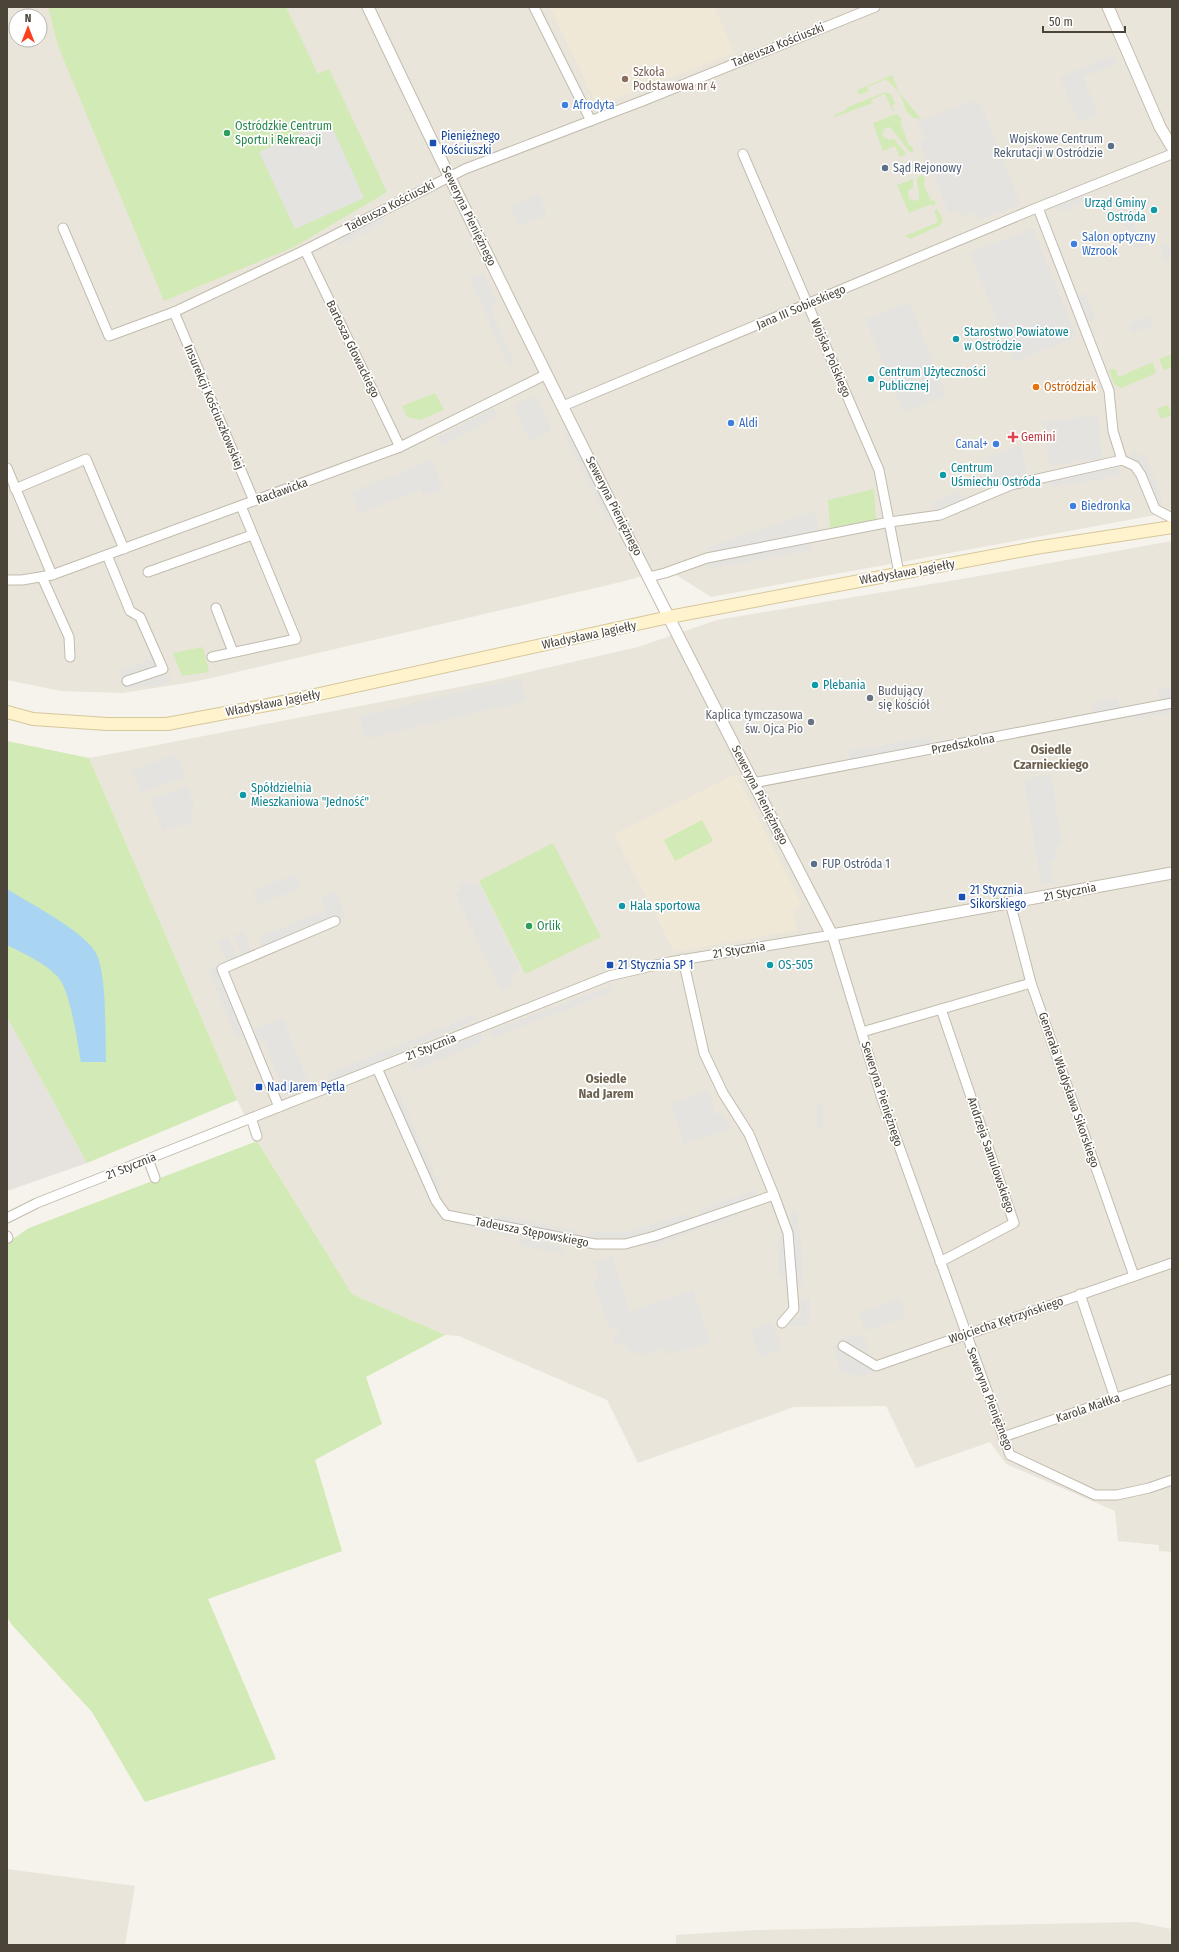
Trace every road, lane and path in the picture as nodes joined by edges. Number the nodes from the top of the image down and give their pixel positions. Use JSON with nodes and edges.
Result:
{"nodes":[{"id":1,"x":368,"y":7,"type":"edge"},
{"id":2,"x":534,"y":7,"type":"edge"},
{"id":3,"x":875,"y":7,"type":"edge"},
{"id":4,"x":1108,"y":7,"type":"edge"},
{"id":5,"x":591,"y":121,"type":"junction"},
{"id":6,"x":1172,"y":148,"type":"edge"},
{"id":7,"x":743,"y":154,"type":"dead end"},
{"id":8,"x":1172,"y":154,"type":"edge"},
{"id":9,"x":450,"y":176,"type":"junction"},
{"id":10,"x":1038,"y":208,"type":"junction"},
{"id":11,"x":63,"y":228,"type":"dead end"},
{"id":12,"x":305,"y":250,"type":"junction"},
{"id":13,"x":808,"y":304,"type":"junction"},
{"id":14,"x":174,"y":312,"type":"junction"},
{"id":15,"x":548,"y":374,"type":"junction"},
{"id":16,"x":564,"y":406,"type":"junction"},
{"id":17,"x":400,"y":448,"type":"junction"},
{"id":18,"x":1122,"y":460,"type":"junction"},
{"id":19,"x":7,"y":468,"type":"edge"},
{"id":20,"x":16,"y":488,"type":"junction"},
{"id":21,"x":254,"y":501,"type":"junction"},
{"id":22,"x":241,"y":506,"type":"junction"},
{"id":23,"x":1172,"y":518,"type":"edge"},
{"id":24,"x":890,"y":522,"type":"junction"},
{"id":25,"x":1172,"y":527,"type":"edge"},
{"id":26,"x":252,"y":535,"type":"junction"},
{"id":27,"x":124,"y":549,"type":"junction"},
{"id":28,"x":107,"y":555,"type":"junction"},
{"id":29,"x":148,"y":572,"type":"dead end"},
{"id":30,"x":899,"y":573,"type":"junction"},
{"id":31,"x":52,"y":575,"type":"junction"},
{"id":32,"x":42,"y":577,"type":"junction"},
{"id":33,"x":649,"y":577,"type":"junction"},
{"id":34,"x":7,"y":580,"type":"edge"},
{"id":35,"x":216,"y":608,"type":"dead end"},
{"id":36,"x":669,"y":617,"type":"junction"},
{"id":37,"x":233,"y":652,"type":"junction"},
{"id":38,"x":212,"y":657,"type":"dead end"},
{"id":39,"x":70,"y":658,"type":"dead end"},
{"id":40,"x":127,"y":681,"type":"dead end"},
{"id":41,"x":1172,"y":703,"type":"edge"},
{"id":42,"x":7,"y":712,"type":"edge"},
{"id":43,"x":753,"y":783,"type":"junction"},
{"id":44,"x":1172,"y":872,"type":"edge"},
{"id":45,"x":1010,"y":902,"type":"junction"},
{"id":46,"x":335,"y":921,"type":"dead end"},
{"id":47,"x":832,"y":936,"type":"junction"},
{"id":48,"x":683,"y":960,"type":"junction"},
{"id":49,"x":1031,"y":983,"type":"junction"},
{"id":50,"x":940,"y":1009,"type":"junction"},
{"id":51,"x":862,"y":1032,"type":"junction"},
{"id":52,"x":377,"y":1068,"type":"junction"},
{"id":53,"x":279,"y":1107,"type":"junction"},
{"id":54,"x":250,"y":1118,"type":"junction"},
{"id":55,"x":257,"y":1136,"type":"dead end"},
{"id":56,"x":148,"y":1159,"type":"junction"},
{"id":57,"x":155,"y":1178,"type":"dead end"},
{"id":58,"x":774,"y":1195,"type":"junction"},
{"id":59,"x":7,"y":1218,"type":"edge"},
{"id":60,"x":940,"y":1262,"type":"junction"},
{"id":61,"x":1172,"y":1263,"type":"edge"},
{"id":62,"x":1134,"y":1276,"type":"junction"},
{"id":63,"x":1080,"y":1294,"type":"junction"},
{"id":64,"x":782,"y":1323,"type":"dead end"},
{"id":65,"x":965,"y":1333,"type":"junction"},
{"id":66,"x":843,"y":1346,"type":"dead end"},
{"id":67,"x":1172,"y":1379,"type":"edge"},
{"id":68,"x":1115,"y":1398,"type":"junction"},
{"id":69,"x":1003,"y":1437,"type":"junction"},
{"id":70,"x":1172,"y":1480,"type":"edge"}],
"edges":[{"from":1,"to":9,"type":"street","name":"Seweryna Pieniężnego"},
{"from":2,"to":5,"type":"street"},
{"from":3,"to":5,"type":"street","name":"Tadeusza Kościuszki"},
{"from":4,"to":6,"type":"street"},
{"from":5,"to":9,"type":"street","name":"Tadeusza Kościuszki"},
{"from":7,"to":13,"type":"street","name":"Wojska Polskiego"},
{"from":8,"to":10,"type":"street","name":"Jana III Sobieskiego"},
{"from":9,"to":12,"type":"street","name":"Tadeusza Kościuszki"},
{"from":9,"to":15,"type":"street","name":"Seweryna Pieniężnego"},
{"from":10,"to":13,"type":"street","name":"Jana III Sobieskiego"},
{"from":10,"to":18,"type":"street"},
{"from":11,"to":14,"type":"street","name":"Tadeusza Kościuszki"},
{"from":12,"to":14,"type":"street","name":"Tadeusza Kościuszki"},
{"from":12,"to":17,"type":"street","name":"Bartosza Głowackiego"},
{"from":13,"to":16,"type":"street","name":"Jana III Sobieskiego"},
{"from":13,"to":24,"type":"street","name":"Wojska Polskiego"},
{"from":14,"to":21,"type":"street","name":"Insurekcji Kościuszkowskiej"},
{"from":15,"to":16,"type":"street","name":"Seweryna Pieniężnego"},
{"from":15,"to":17,"type":"street","name":"Racławicka"},
{"from":16,"to":33,"type":"street","name":"Seweryna Pieniężnego"},
{"from":17,"to":21,"type":"street","name":"Racławicka"},
{"from":18,"to":23,"type":"street"},
{"from":18,"to":24,"type":"street"},
{"from":19,"to":20,"type":"street"},
{"from":20,"to":27,"type":"street"},
{"from":20,"to":31,"type":"street"},
{"from":21,"to":22,"type":"street","name":"Racławicka"},
{"from":22,"to":26,"type":"street"},
{"from":22,"to":27,"type":"street","name":"Racławicka"},
{"from":24,"to":30,"type":"street","name":"Wojska Polskiego"},
{"from":24,"to":33,"type":"street"},
{"from":25,"to":30,"type":"main road","name":"Władysława Jagiełły"},
{"from":26,"to":29,"type":"street"},
{"from":26,"to":37,"type":"street"},
{"from":27,"to":28,"type":"street","name":"Racławicka"},
{"from":28,"to":31,"type":"street","name":"Racławicka"},
{"from":28,"to":40,"type":"street"},
{"from":30,"to":36,"type":"main road","name":"Władysława Jagiełły"},
{"from":31,"to":32,"type":"street","name":"Racławicka"},
{"from":32,"to":34,"type":"street","name":"Racławicka"},
{"from":32,"to":39,"type":"street"},
{"from":33,"to":36,"type":"street","name":"Seweryna Pieniężnego"},
{"from":35,"to":37,"type":"street"},
{"from":36,"to":42,"type":"main road","name":"Władysława Jagiełły"},
{"from":36,"to":43,"type":"street","name":"Seweryna Pieniężnego"},
{"from":37,"to":38,"type":"street"},
{"from":41,"to":43,"type":"street","name":"Przedszkolna"},
{"from":43,"to":47,"type":"street","name":"Seweryna Pieniężnego"},
{"from":44,"to":45,"type":"street","name":"21 Stycznia"},
{"from":45,"to":47,"type":"street","name":"21 Stycznia"},
{"from":45,"to":49,"type":"street","name":"Generała Władysława Sikorskiego"},
{"from":46,"to":53,"type":"street"},
{"from":47,"to":48,"type":"street","name":"21 Stycznia"},
{"from":47,"to":51,"type":"street","name":"Seweryna Pieniężnego"},
{"from":48,"to":52,"type":"street","name":"21 Stycznia"},
{"from":48,"to":58,"type":"street"},
{"from":49,"to":50,"type":"street"},
{"from":49,"to":62,"type":"street","name":"Generała Władysława Sikorskiego"},
{"from":50,"to":51,"type":"street"},
{"from":50,"to":60,"type":"street","name":"Andrzeja Samulowskiego"},
{"from":51,"to":60,"type":"street","name":"Seweryna Pieniężnego"},
{"from":52,"to":53,"type":"street","name":"21 Stycznia"},
{"from":52,"to":58,"type":"street","name":"Tadeusza Stępowskiego"},
{"from":53,"to":54,"type":"street","name":"21 Stycznia"},
{"from":54,"to":55,"type":"street"},
{"from":54,"to":56,"type":"street","name":"21 Stycznia"},
{"from":56,"to":57,"type":"street"},
{"from":56,"to":59,"type":"street","name":"21 Stycznia"},
{"from":58,"to":64,"type":"street"},
{"from":60,"to":65,"type":"street","name":"Seweryna Pieniężnego"},
{"from":61,"to":62,"type":"street","name":"Wojciecha Kętrzyńskiego"},
{"from":62,"to":63,"type":"street","name":"Wojciecha Kętrzyńskiego"},
{"from":63,"to":65,"type":"street","name":"Wojciecha Kętrzyńskiego"},
{"from":63,"to":68,"type":"street"},
{"from":65,"to":66,"type":"street","name":"Wojciecha Kętrzyńskiego"},
{"from":65,"to":69,"type":"street","name":"Seweryna Pieniężnego"},
{"from":67,"to":68,"type":"street","name":"Karola Małłka"},
{"from":68,"to":69,"type":"street","name":"Karola Małłka"},
{"from":69,"to":70,"type":"street","name":"Seweryna Pieniężnego"}]}
